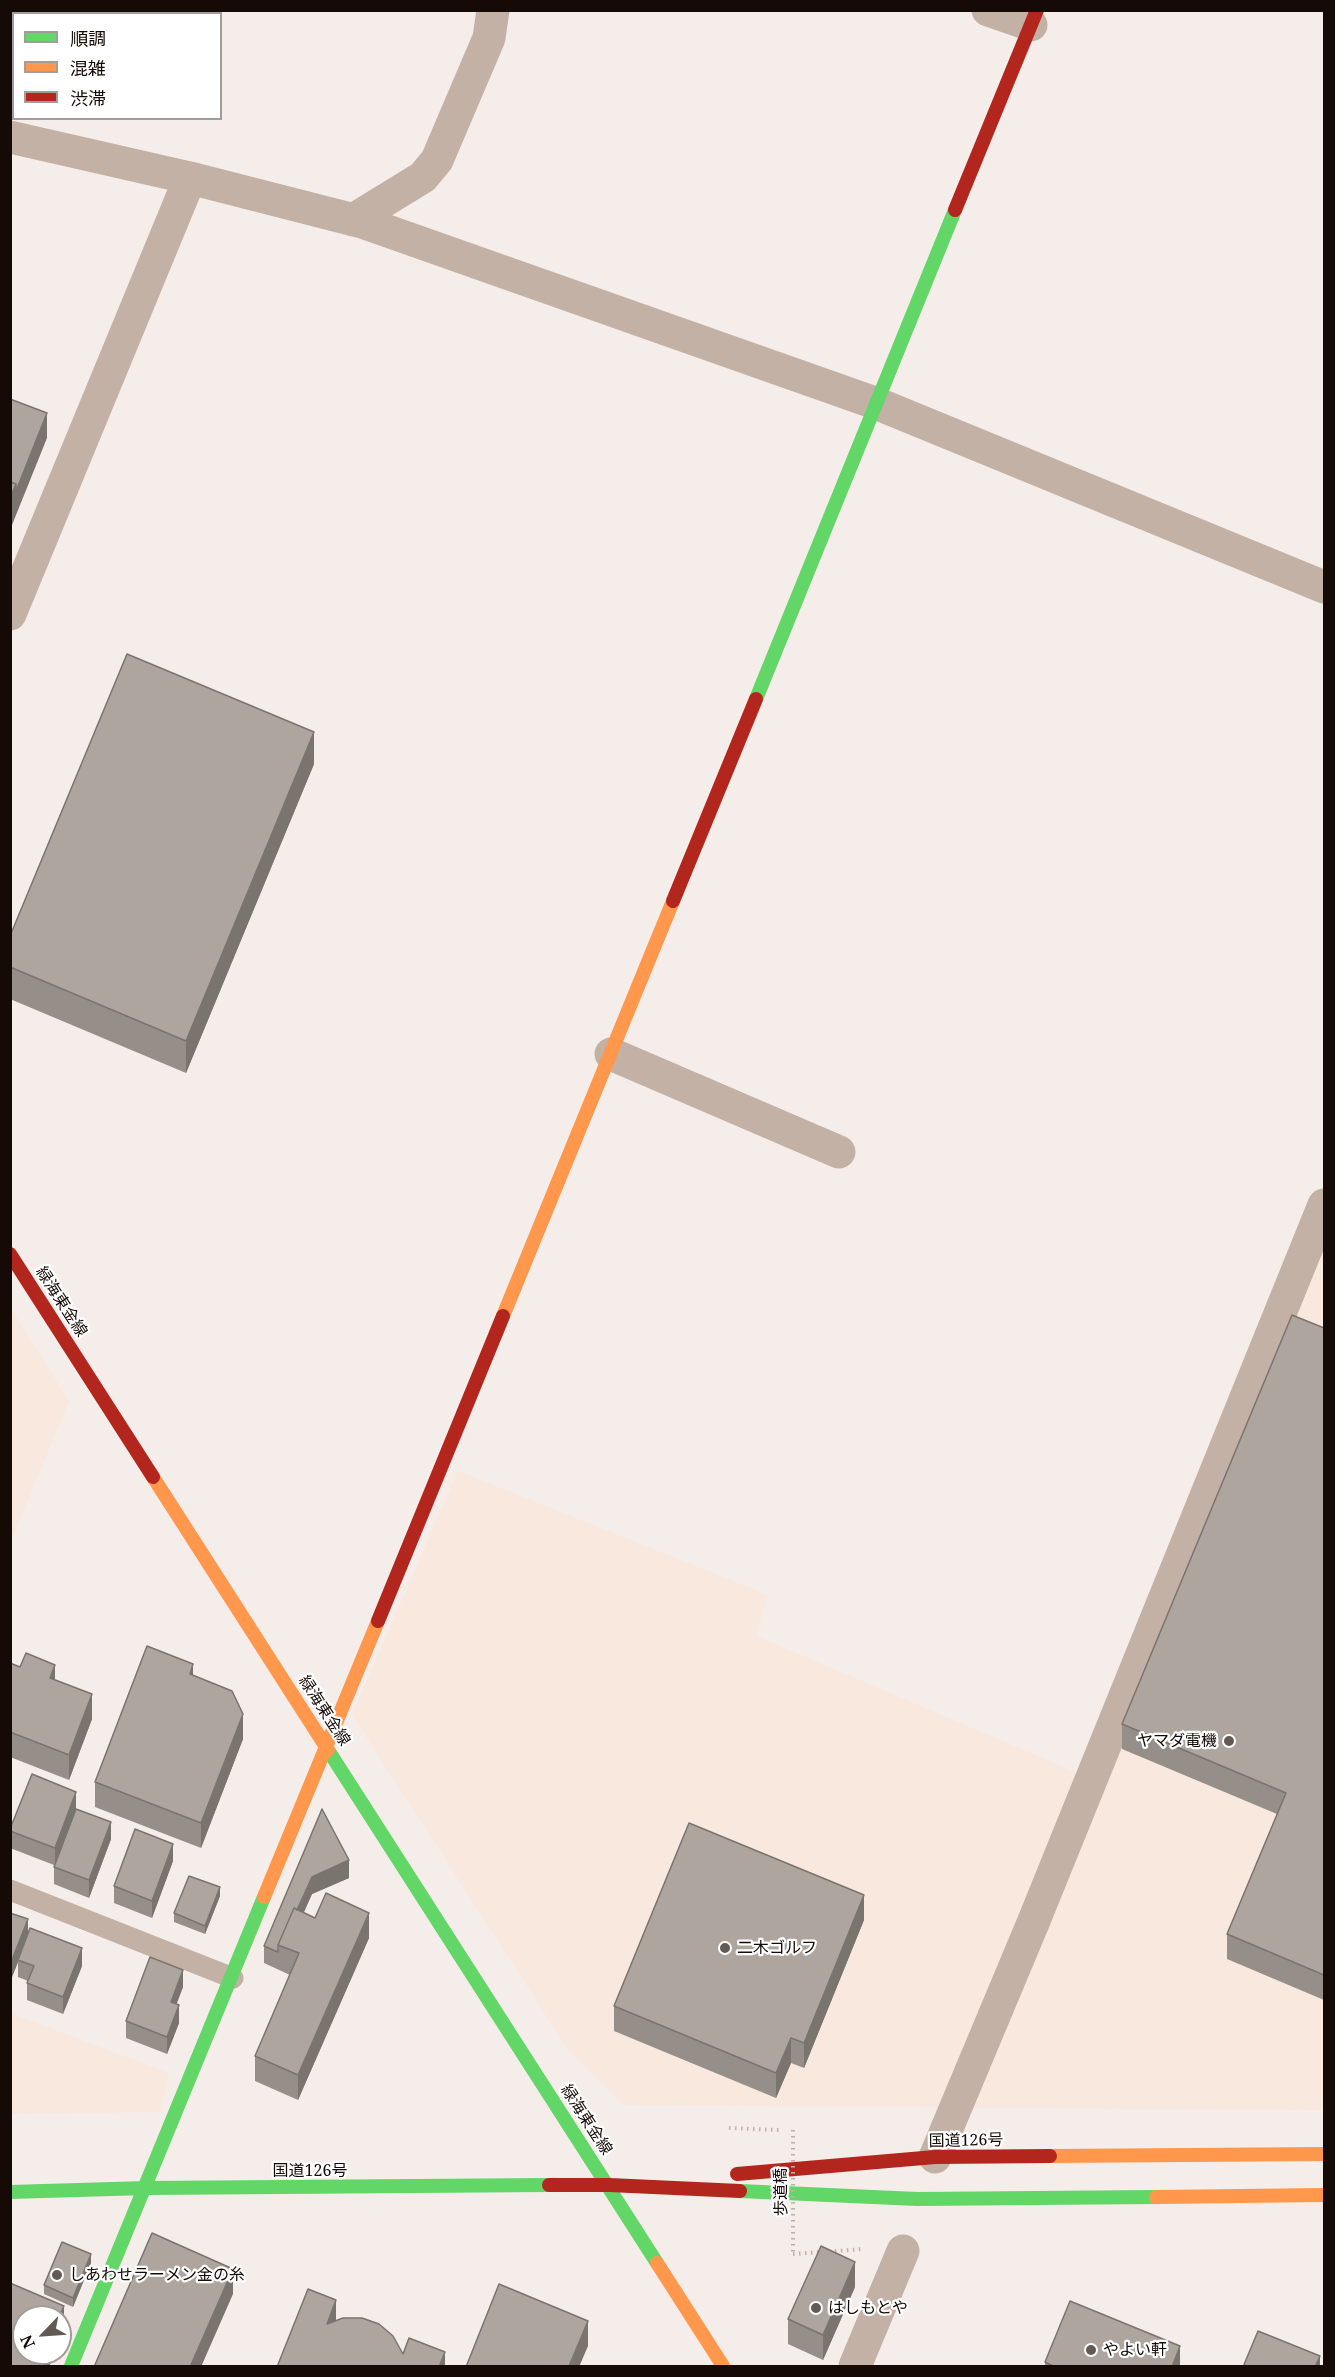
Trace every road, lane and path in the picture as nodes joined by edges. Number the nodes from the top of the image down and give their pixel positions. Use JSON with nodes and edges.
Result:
{"nodes":[{"id":1,"x":988,"y":10,"type":"edge"},
{"id":2,"x":488,"y":13,"type":"edge"},
{"id":3,"x":1034,"y":18,"type":"edge"},
{"id":4,"x":10,"y":138,"type":"edge"},
{"id":5,"x":190,"y":178,"type":"junction"},
{"id":6,"x":353,"y":220,"type":"junction"},
{"id":7,"x":878,"y":404,"type":"junction"},
{"id":8,"x":1324,"y":587,"type":"edge"},
{"id":9,"x":10,"y":614,"type":"edge"},
{"id":10,"x":611,"y":1054,"type":"junction"},
{"id":11,"x":839,"y":1152,"type":"dead end"},
{"id":12,"x":1324,"y":1205,"type":"edge"},
{"id":13,"x":10,"y":1254,"type":"edge"},
{"id":14,"x":18,"y":1284,"type":"edge"},
{"id":15,"x":327,"y":1747,"type":"junction"},
{"id":16,"x":10,"y":1890,"type":"edge"},
{"id":17,"x":233,"y":1978,"type":"junction"},
{"id":18,"x":729,"y":2128,"type":"dead end"},
{"id":19,"x":1324,"y":2154,"type":"edge"},
{"id":20,"x":934,"y":2157,"type":"junction"},
{"id":21,"x":609,"y":2186,"type":"junction"},
{"id":22,"x":146,"y":2188,"type":"junction"},
{"id":23,"x":10,"y":2192,"type":"edge"},
{"id":24,"x":1324,"y":2195,"type":"edge"},
{"id":25,"x":889,"y":2250,"type":"joint"},
{"id":26,"x":71,"y":2367,"type":"edge"},
{"id":27,"x":723,"y":2367,"type":"edge"},
{"id":28,"x":855,"y":2367,"type":"edge"}],
"edges":[{"from":1,"to":3,"type":"street"},
{"from":2,"to":6,"type":"street"},
{"from":3,"to":7,"type":"main road"},
{"from":4,"to":5,"type":"street"},
{"from":5,"to":6,"type":"street"},
{"from":5,"to":9,"type":"street"},
{"from":6,"to":7,"type":"street"},
{"from":7,"to":8,"type":"street"},
{"from":7,"to":10,"type":"main road"},
{"from":10,"to":11,"type":"street"},
{"from":10,"to":15,"type":"main road"},
{"from":12,"to":20,"type":"street"},
{"from":13,"to":14,"type":"main road","name":"緑海東金線"},
{"from":14,"to":15,"type":"main road","name":"緑海東金線"},
{"from":15,"to":17,"type":"main road"},
{"from":15,"to":21,"type":"main road","name":"緑海東金線"},
{"from":16,"to":17,"type":"lane"},
{"from":17,"to":22,"type":"main road"},
{"from":18,"to":25,"type":"path","name":"歩道橋","bridge":true},
{"from":19,"to":20,"type":"main road","name":"国道126号"},
{"from":20,"to":21,"type":"main road","name":"国道126号"},
{"from":21,"to":22,"type":"main road","name":"国道126号"},
{"from":21,"to":24,"type":"main road","name":"国道126号"},
{"from":21,"to":27,"type":"main road","name":"緑海東金線"},
{"from":22,"to":23,"type":"main road","name":"国道126号"},
{"from":22,"to":26,"type":"main road"},
{"from":25,"to":28,"type":"street"}]}
